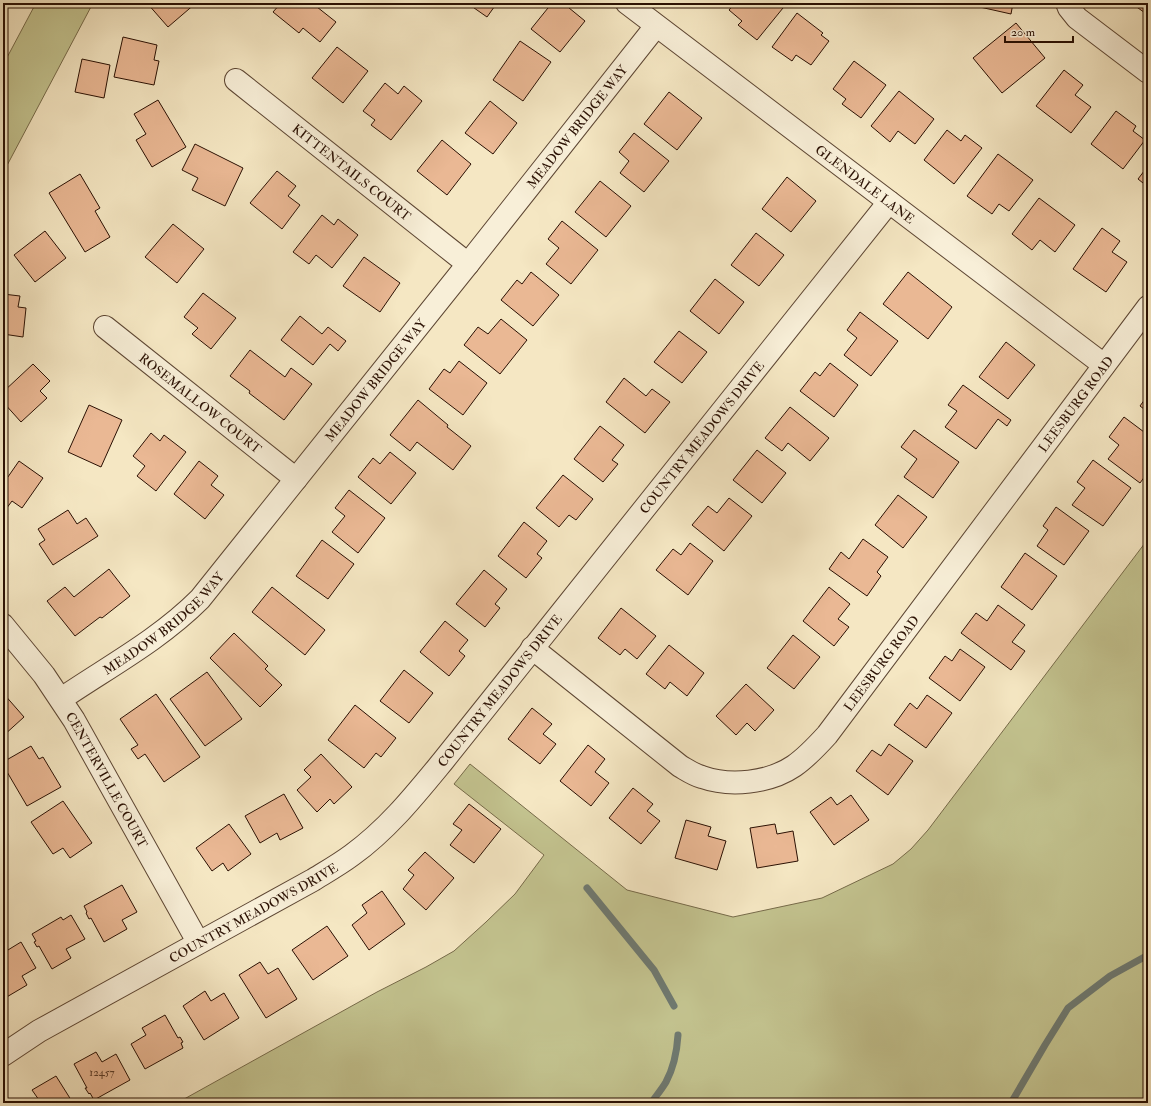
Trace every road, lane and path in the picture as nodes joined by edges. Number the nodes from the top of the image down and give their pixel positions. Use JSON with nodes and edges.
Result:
{"nodes":[{"id":1,"x":627,"y":3,"type":"edge"},
{"id":2,"x":1067,"y":3,"type":"edge"},
{"id":3,"x":656,"y":26,"type":"junction"},
{"id":4,"x":1148,"y":72,"type":"edge"},
{"id":5,"x":236,"y":80,"type":"dead end"},
{"id":6,"x":889,"y":202,"type":"junction"},
{"id":7,"x":468,"y":264,"type":"junction"},
{"id":8,"x":1148,"y":307,"type":"edge"},
{"id":9,"x":105,"y":327,"type":"dead end"},
{"id":10,"x":1104,"y":365,"type":"junction"},
{"id":11,"x":296,"y":479,"type":"junction"},
{"id":12,"x":3,"y":625,"type":"edge"},
{"id":13,"x":532,"y":648,"type":"junction"},
{"id":14,"x":61,"y":699,"type":"junction"},
{"id":15,"x":198,"y":942,"type":"junction"},
{"id":16,"x":3,"y":1055,"type":"edge"}],
"edges":[{"from":1,"to":3,"type":"street","name":"GLENDALE LANE"},
{"from":2,"to":4,"type":"street"},
{"from":3,"to":6,"type":"street","name":"GLENDALE LANE"},
{"from":3,"to":7,"type":"street","name":"MEADOW BRIDGE WAY"},
{"from":5,"to":7,"type":"street","name":"KITTENTAILS COURT"},
{"from":6,"to":10,"type":"street","name":"GLENDALE LANE"},
{"from":6,"to":13,"type":"street","name":"COUNTRY MEADOWS DRIVE"},
{"from":7,"to":11,"type":"street","name":"MEADOW BRIDGE WAY"},
{"from":8,"to":10,"type":"street","name":"LEESBURG ROAD"},
{"from":9,"to":11,"type":"street","name":"ROSEMALLOW COURT"},
{"from":10,"to":13,"type":"street","name":"LEESBURG ROAD"},
{"from":11,"to":14,"type":"street","name":"MEADOW BRIDGE WAY"},
{"from":12,"to":14,"type":"street","name":"CENTERVILLE COURT"},
{"from":13,"to":15,"type":"street","name":"COUNTRY MEADOWS DRIVE"},
{"from":14,"to":15,"type":"street","name":"CENTERVILLE COURT"},
{"from":15,"to":16,"type":"street","name":"COUNTRY MEADOWS DRIVE"}]}
